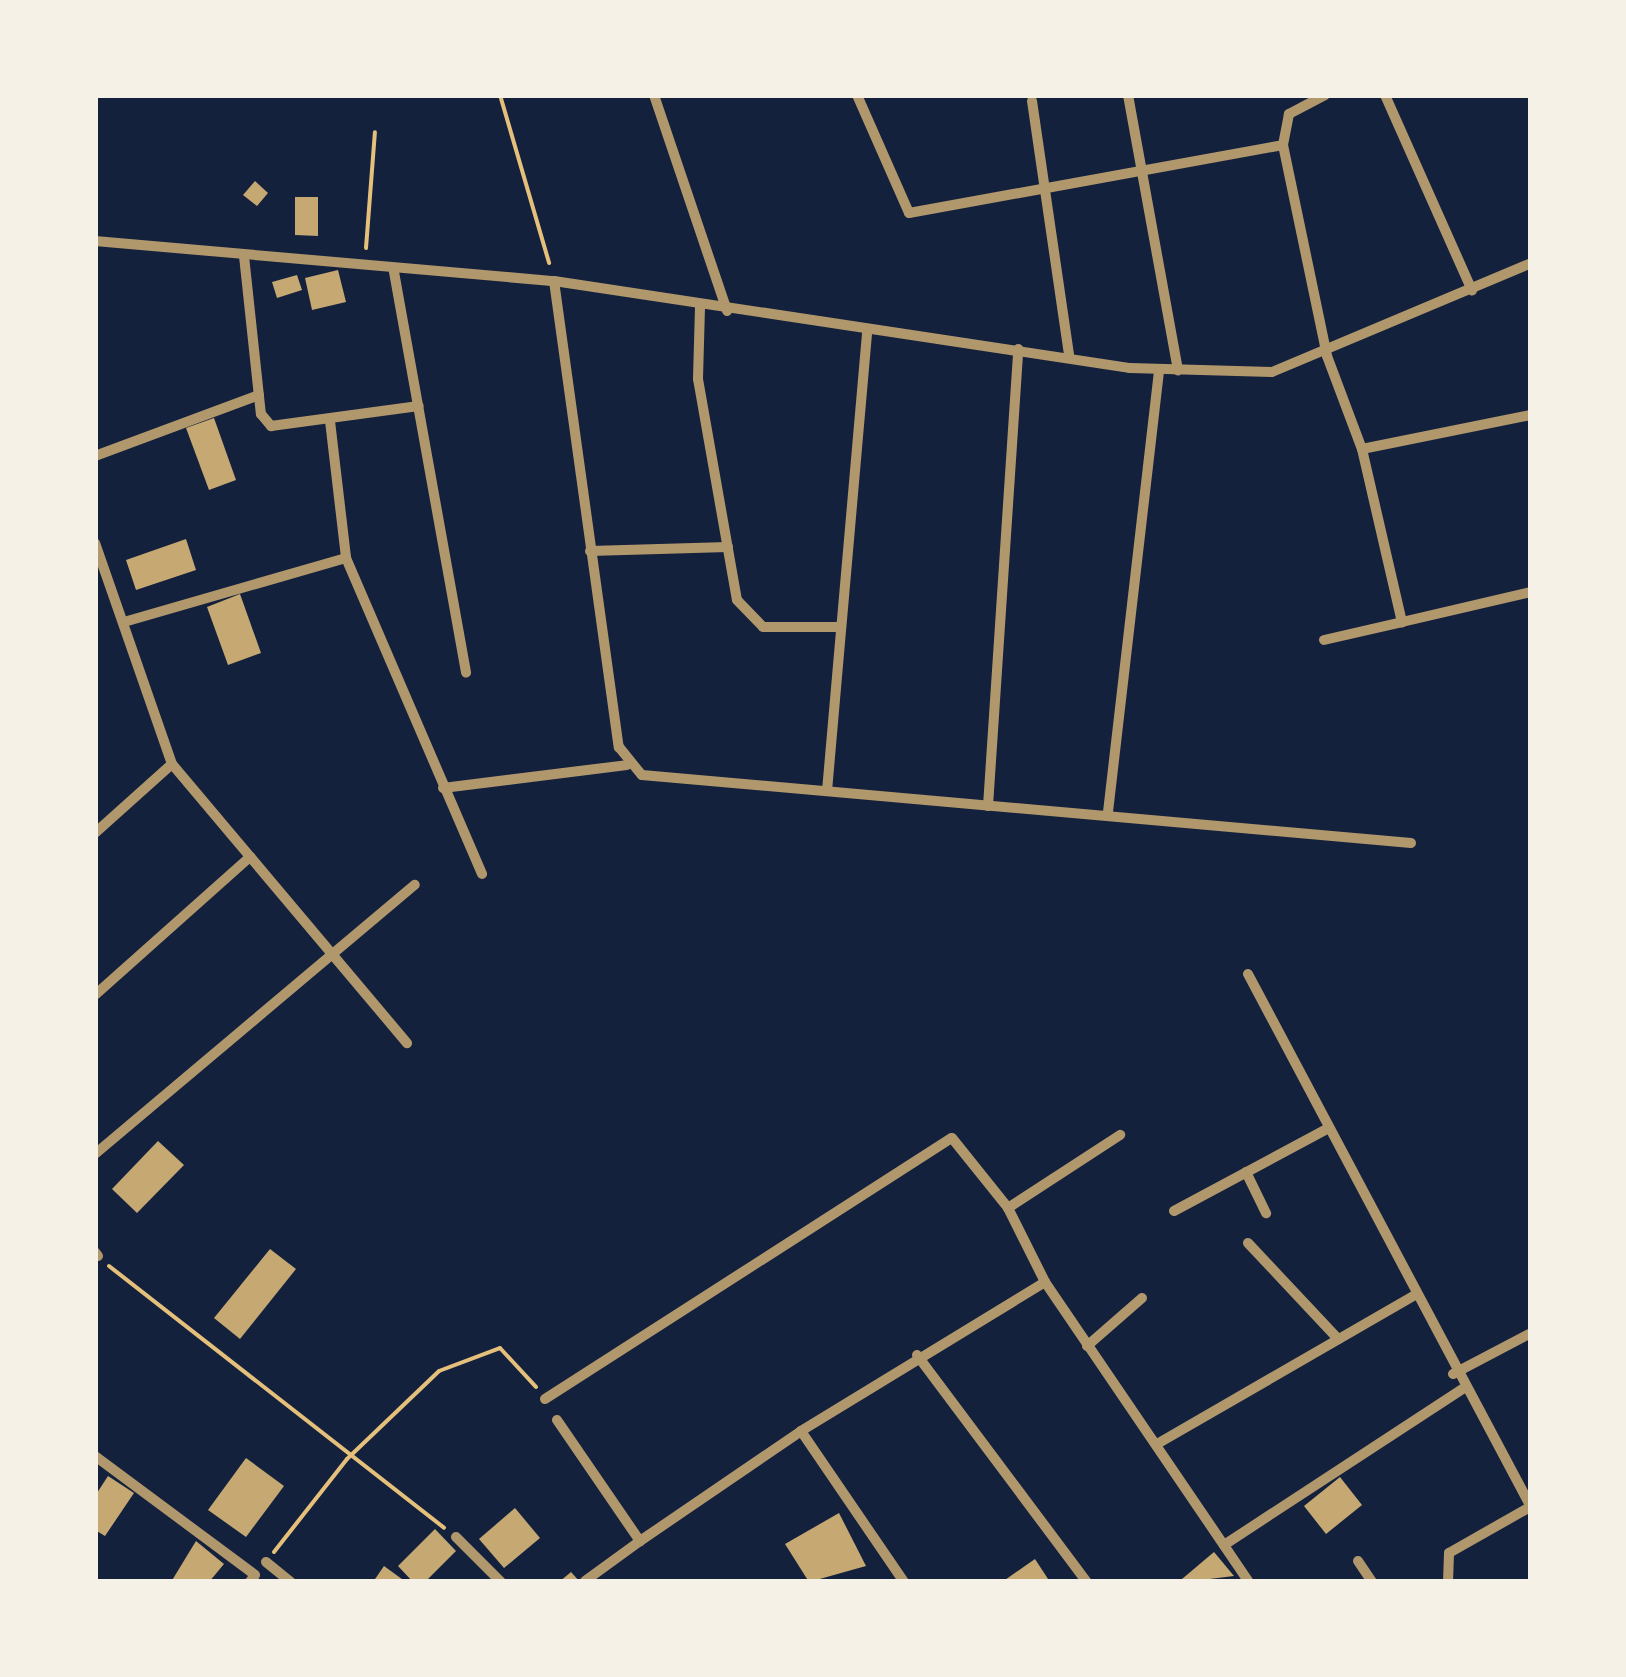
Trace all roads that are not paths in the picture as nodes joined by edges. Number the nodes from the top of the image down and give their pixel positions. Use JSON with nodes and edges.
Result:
{"nodes":[{"id":1,"x":654,"y":95,"type":"edge"},
{"id":2,"x":857,"y":95,"type":"edge"},
{"id":3,"x":1128,"y":95,"type":"edge"},
{"id":4,"x":1325,"y":95,"type":"edge"},
{"id":5,"x":1385,"y":95,"type":"edge"},
{"id":6,"x":1032,"y":100,"type":"dead end"},
{"id":7,"x":1284,"y":145,"type":"junction"},
{"id":8,"x":1147,"y":171,"type":"junction"},
{"id":9,"x":1044,"y":190,"type":"junction"},
{"id":10,"x":95,"y":241,"type":"edge"},
{"id":11,"x":244,"y":256,"type":"junction"},
{"id":12,"x":1531,"y":263,"type":"edge"},
{"id":13,"x":394,"y":272,"type":"junction"},
{"id":14,"x":554,"y":281,"type":"junction"},
{"id":15,"x":1472,"y":290,"type":"junction"},
{"id":16,"x":700,"y":308,"type":"junction"},
{"id":17,"x":727,"y":311,"type":"junction"},
{"id":18,"x":867,"y":330,"type":"junction"},
{"id":19,"x":1018,"y":349,"type":"junction"},
{"id":20,"x":1069,"y":354,"type":"junction"},
{"id":21,"x":1327,"y":356,"type":"junction"},
{"id":22,"x":1158,"y":370,"type":"junction"},
{"id":23,"x":1178,"y":370,"type":"junction"},
{"id":24,"x":258,"y":395,"type":"junction"},
{"id":25,"x":419,"y":406,"type":"junction"},
{"id":26,"x":1531,"y":415,"type":"edge"},
{"id":27,"x":330,"y":421,"type":"junction"},
{"id":28,"x":1362,"y":449,"type":"junction"},
{"id":29,"x":95,"y":456,"type":"edge"},
{"id":30,"x":95,"y":543,"type":"edge"},
{"id":31,"x":728,"y":548,"type":"junction"},
{"id":32,"x":590,"y":551,"type":"junction"},
{"id":33,"x":346,"y":558,"type":"junction"},
{"id":34,"x":1531,"y":592,"type":"edge"},
{"id":35,"x":124,"y":622,"type":"junction"},
{"id":36,"x":1402,"y":622,"type":"junction"},
{"id":37,"x":841,"y":627,"type":"junction"},
{"id":38,"x":1324,"y":640,"type":"dead end"},
{"id":39,"x":466,"y":673,"type":"dead end"},
{"id":40,"x":172,"y":764,"type":"junction"},
{"id":41,"x":627,"y":764,"type":"junction"},
{"id":42,"x":443,"y":788,"type":"junction"},
{"id":43,"x":827,"y":792,"type":"junction"},
{"id":44,"x":988,"y":806,"type":"junction"},
{"id":45,"x":1108,"y":812,"type":"junction"},
{"id":46,"x":95,"y":833,"type":"edge"},
{"id":47,"x":1411,"y":843,"type":"dead end"},
{"id":48,"x":250,"y":857,"type":"junction"},
{"id":49,"x":482,"y":874,"type":"dead end"},
{"id":50,"x":414,"y":884,"type":"dead end"},
{"id":51,"x":332,"y":954,"type":"junction"},
{"id":52,"x":1248,"y":974,"type":"dead end"},
{"id":53,"x":95,"y":995,"type":"edge"},
{"id":54,"x":407,"y":1043,"type":"dead end"},
{"id":55,"x":1327,"y":1129,"type":"junction"},
{"id":56,"x":1120,"y":1136,"type":"dead end"},
{"id":57,"x":95,"y":1154,"type":"edge"},
{"id":58,"x":1246,"y":1172,"type":"junction"},
{"id":59,"x":1008,"y":1208,"type":"junction"},
{"id":60,"x":1174,"y":1211,"type":"dead end"},
{"id":61,"x":1266,"y":1213,"type":"dead end"},
{"id":62,"x":1248,"y":1243,"type":"dead end"},
{"id":63,"x":1045,"y":1282,"type":"junction"},
{"id":64,"x":1412,"y":1296,"type":"junction"},
{"id":65,"x":1142,"y":1298,"type":"dead end"},
{"id":66,"x":1531,"y":1333,"type":"edge"},
{"id":67,"x":1338,"y":1339,"type":"junction"},
{"id":68,"x":1087,"y":1346,"type":"junction"},
{"id":69,"x":918,"y":1355,"type":"junction"},
{"id":70,"x":1453,"y":1374,"type":"junction"},
{"id":71,"x":1462,"y":1389,"type":"junction"},
{"id":72,"x":545,"y":1399,"type":"road end"},
{"id":73,"x":557,"y":1420,"type":"dead end"},
{"id":74,"x":801,"y":1430,"type":"junction"},
{"id":75,"x":1156,"y":1444,"type":"junction"},
{"id":76,"x":95,"y":1456,"type":"edge"},
{"id":77,"x":1531,"y":1507,"type":"edge"},
{"id":78,"x":456,"y":1537,"type":"road end"},
{"id":79,"x":640,"y":1541,"type":"junction"},
{"id":80,"x":1224,"y":1545,"type":"junction"},
{"id":81,"x":1358,"y":1561,"type":"dead end"},
{"id":82,"x":266,"y":1562,"type":"road end"},
{"id":83,"x":586,"y":1581,"type":"edge"},
{"id":84,"x":250,"y":1582,"type":"edge"},
{"id":85,"x":291,"y":1582,"type":"edge"},
{"id":86,"x":501,"y":1582,"type":"edge"},
{"id":87,"x":904,"y":1582,"type":"edge"},
{"id":88,"x":1087,"y":1582,"type":"edge"},
{"id":89,"x":1249,"y":1582,"type":"edge"},
{"id":90,"x":1372,"y":1582,"type":"edge"},
{"id":91,"x":1448,"y":1582,"type":"edge"}],
"edges":[{"from":1,"to":17,"type":"street"},
{"from":2,"to":9,"type":"street"},
{"from":3,"to":8,"type":"street"},
{"from":4,"to":7,"type":"street"},
{"from":5,"to":15,"type":"street"},
{"from":6,"to":9,"type":"street"},
{"from":7,"to":8,"type":"street"},
{"from":7,"to":21,"type":"street"},
{"from":8,"to":9,"type":"street"},
{"from":8,"to":23,"type":"street"},
{"from":9,"to":20,"type":"street"},
{"from":10,"to":11,"type":"street"},
{"from":11,"to":13,"type":"street"},
{"from":11,"to":24,"type":"street"},
{"from":12,"to":15,"type":"street"},
{"from":13,"to":14,"type":"street"},
{"from":13,"to":25,"type":"street"},
{"from":14,"to":16,"type":"street"},
{"from":14,"to":32,"type":"street"},
{"from":15,"to":21,"type":"street"},
{"from":16,"to":17,"type":"street"},
{"from":16,"to":31,"type":"street"},
{"from":17,"to":18,"type":"street"},
{"from":18,"to":19,"type":"street"},
{"from":18,"to":37,"type":"street"},
{"from":19,"to":20,"type":"street"},
{"from":19,"to":44,"type":"street"},
{"from":20,"to":22,"type":"street"},
{"from":21,"to":23,"type":"street"},
{"from":21,"to":28,"type":"street"},
{"from":22,"to":23,"type":"street"},
{"from":22,"to":45,"type":"street"},
{"from":24,"to":27,"type":"street"},
{"from":24,"to":29,"type":"street"},
{"from":25,"to":27,"type":"street"},
{"from":25,"to":39,"type":"street"},
{"from":26,"to":28,"type":"street"},
{"from":27,"to":33,"type":"street"},
{"from":28,"to":36,"type":"street"},
{"from":30,"to":35,"type":"street"},
{"from":31,"to":32,"type":"street"},
{"from":31,"to":37,"type":"street"},
{"from":32,"to":41,"type":"street"},
{"from":33,"to":35,"type":"street"},
{"from":33,"to":42,"type":"street"},
{"from":34,"to":36,"type":"street"},
{"from":35,"to":40,"type":"street"},
{"from":36,"to":38,"type":"street"},
{"from":37,"to":43,"type":"street"},
{"from":40,"to":46,"type":"street"},
{"from":40,"to":48,"type":"street"},
{"from":41,"to":42,"type":"street"},
{"from":41,"to":43,"type":"street"},
{"from":42,"to":49,"type":"street"},
{"from":43,"to":44,"type":"street"},
{"from":44,"to":45,"type":"street"},
{"from":45,"to":47,"type":"street"},
{"from":48,"to":51,"type":"street"},
{"from":48,"to":53,"type":"street"},
{"from":50,"to":51,"type":"street"},
{"from":51,"to":54,"type":"street"},
{"from":51,"to":57,"type":"street"},
{"from":52,"to":55,"type":"street"},
{"from":55,"to":58,"type":"street"},
{"from":55,"to":64,"type":"street"},
{"from":56,"to":59,"type":"street"},
{"from":58,"to":60,"type":"street"},
{"from":58,"to":61,"type":"street"},
{"from":59,"to":63,"type":"street"},
{"from":59,"to":72,"type":"street"},
{"from":62,"to":67,"type":"street"},
{"from":63,"to":68,"type":"street"},
{"from":63,"to":69,"type":"street"},
{"from":64,"to":67,"type":"street"},
{"from":64,"to":70,"type":"street"},
{"from":65,"to":68,"type":"street"},
{"from":66,"to":70,"type":"street"},
{"from":67,"to":75,"type":"street"},
{"from":68,"to":75,"type":"street"},
{"from":69,"to":74,"type":"street"},
{"from":69,"to":88,"type":"street"},
{"from":70,"to":71,"type":"street"},
{"from":71,"to":77,"type":"street"},
{"from":71,"to":80,"type":"street"},
{"from":73,"to":79,"type":"street"},
{"from":74,"to":79,"type":"street"},
{"from":74,"to":87,"type":"street"},
{"from":75,"to":80,"type":"street"},
{"from":76,"to":84,"type":"street"},
{"from":77,"to":91,"type":"street"},
{"from":78,"to":86,"type":"street"},
{"from":79,"to":83,"type":"street"},
{"from":80,"to":89,"type":"street"},
{"from":81,"to":90,"type":"street"},
{"from":82,"to":85,"type":"street"}]}
